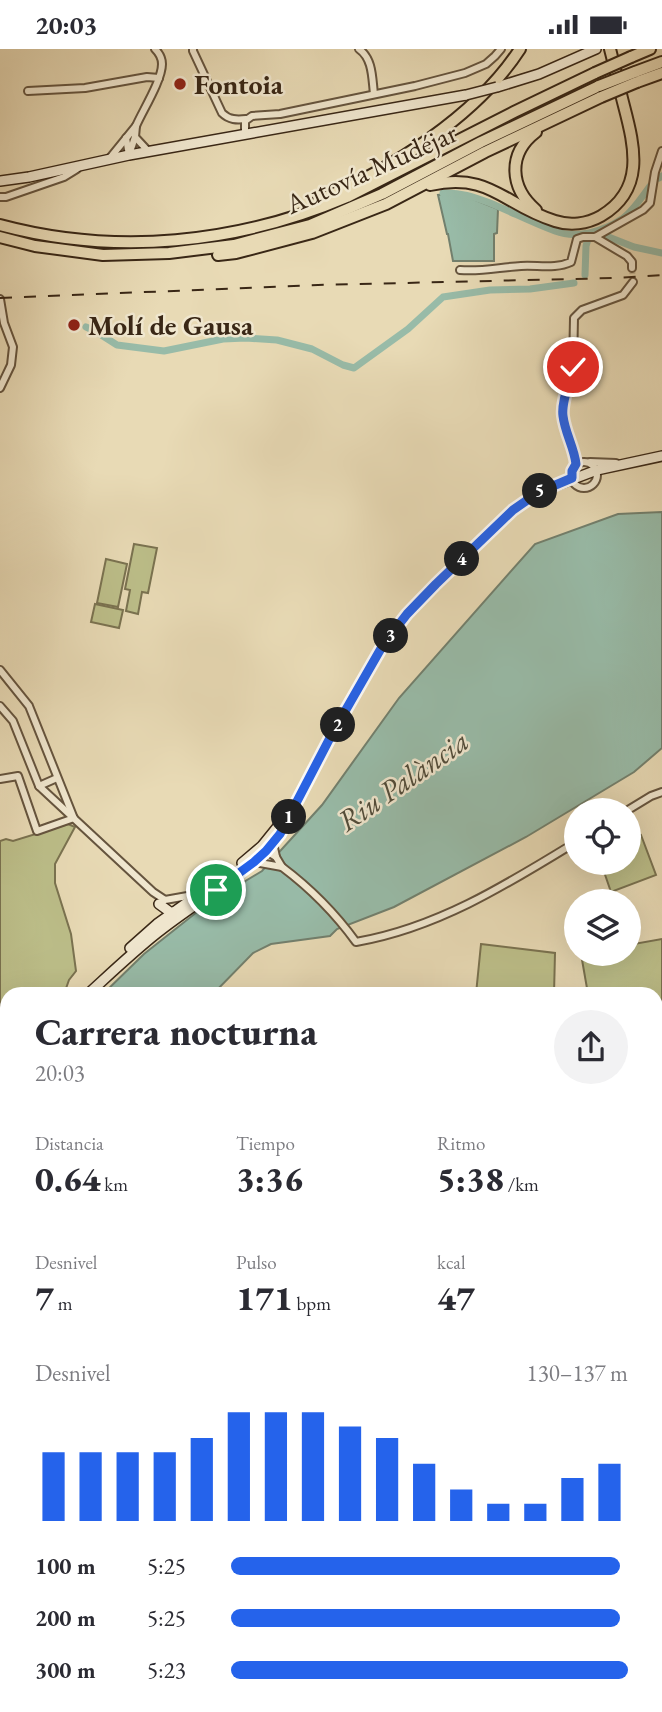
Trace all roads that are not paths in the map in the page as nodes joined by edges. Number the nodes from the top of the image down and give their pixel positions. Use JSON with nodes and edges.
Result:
{"nodes":[{"id":1,"x":155,"y":49,"type":"edge"},
{"id":2,"x":193,"y":49,"type":"edge"},
{"id":3,"x":359,"y":49,"type":"edge"},
{"id":4,"x":501,"y":49,"type":"edge"},
{"id":5,"x":520,"y":49,"type":"edge"},
{"id":6,"x":610,"y":49,"type":"edge"},
{"id":7,"x":650,"y":49,"type":"edge"},
{"id":8,"x":593,"y":50,"type":"edge"},
{"id":9,"x":662,"y":62,"type":"edge"},
{"id":10,"x":662,"y":73,"type":"edge"},
{"id":11,"x":636,"y":77,"type":"junction"},
{"id":12,"x":159,"y":78,"type":"junction"},
{"id":13,"x":28,"y":91,"type":"dead end"},
{"id":14,"x":600,"y":91,"type":"junction"},
{"id":15,"x":374,"y":95,"type":"junction"},
{"id":16,"x":248,"y":118,"type":"junction"},
{"id":17,"x":136,"y":126,"type":"junction"},
{"id":18,"x":245,"y":134,"type":"junction"},
{"id":19,"x":135,"y":137,"type":"junction"},
{"id":20,"x":126,"y":138,"type":"junction"},
{"id":21,"x":148,"y":151,"type":"junction"},
{"id":22,"x":662,"y":151,"type":"edge"},
{"id":23,"x":129,"y":155,"type":"junction"},
{"id":24,"x":109,"y":159,"type":"junction"},
{"id":25,"x":82,"y":166,"type":"junction"},
{"id":26,"x":0,"y":181,"type":"edge"},
{"id":27,"x":417,"y":188,"type":"junction"},
{"id":28,"x":0,"y":197,"type":"edge"},
{"id":29,"x":544,"y":217,"type":"junction"},
{"id":30,"x":0,"y":225,"type":"edge"},
{"id":31,"x":0,"y":237,"type":"edge"},
{"id":32,"x":595,"y":237,"type":"junction"},
{"id":33,"x":102,"y":242,"type":"junction"},
{"id":34,"x":34,"y":246,"type":"junction"},
{"id":35,"x":632,"y":268,"type":"tunnel mouth"},
{"id":36,"x":460,"y":270,"type":"dead end"},
{"id":37,"x":632,"y":282,"type":"dead end"},
{"id":38,"x":0,"y":299,"type":"edge"},
{"id":39,"x":2,"y":322,"type":"edge"},
{"id":40,"x":0,"y":388,"type":"edge"},
{"id":41,"x":575,"y":453,"type":"junction"},
{"id":42,"x":662,"y":456,"type":"edge"},
{"id":43,"x":587,"y":462,"type":"junction"},
{"id":44,"x":625,"y":463,"type":"junction"},
{"id":45,"x":576,"y":464,"type":"junction"},
{"id":46,"x":597,"y":470,"type":"junction"},
{"id":47,"x":572,"y":478,"type":"junction"},
{"id":48,"x":0,"y":670,"type":"edge"},
{"id":49,"x":0,"y":706,"type":"edge"},
{"id":50,"x":57,"y":778,"type":"junction"},
{"id":51,"x":0,"y":779,"type":"edge"},
{"id":52,"x":38,"y":786,"type":"junction"},
{"id":53,"x":662,"y":792,"type":"edge"},
{"id":54,"x":641,"y":802,"type":"edge"},
{"id":55,"x":295,"y":805,"type":"junction"},
{"id":56,"x":74,"y":818,"type":"junction"},
{"id":57,"x":276,"y":829,"type":"junction"},
{"id":58,"x":274,"y":843,"type":"junction"},
{"id":59,"x":564,"y":849,"type":"edge"},
{"id":60,"x":266,"y":851,"type":"junction"},
{"id":61,"x":276,"y":857,"type":"junction"},
{"id":62,"x":254,"y":862,"type":"junction"},
{"id":63,"x":270,"y":865,"type":"junction"},
{"id":64,"x":282,"y":867,"type":"junction"},
{"id":65,"x":219,"y":880,"type":"junction"},
{"id":66,"x":214,"y":891,"type":"junction"},
{"id":67,"x":203,"y":892,"type":"junction"},
{"id":68,"x":162,"y":902,"type":"junction"},
{"id":69,"x":174,"y":912,"type":"junction"},
{"id":70,"x":157,"y":928,"type":"junction"},
{"id":71,"x":94,"y":987,"type":"edge"}],
"edges":[{"from":1,"to":12,"type":"street"},
{"from":2,"to":16,"type":"street"},
{"from":3,"to":15,"type":"street"},
{"from":4,"to":15,"type":"street"},
{"from":5,"to":33,"type":"highway"},
{"from":6,"to":29,"type":"highway"},
{"from":7,"to":33,"type":"highway","name":"Autovía Mudéjar","bridge":true},
{"from":8,"to":18,"type":"main road","bridge":true},
{"from":9,"to":11,"type":"highway","name":"Autovía Mudéjar"},
{"from":10,"to":11,"type":"highway"},
{"from":11,"to":14,"type":"highway","name":"Autovía Mudéjar","bridge":true},
{"from":12,"to":13,"type":"street"},
{"from":12,"to":17,"type":"street"},
{"from":14,"to":27,"type":"highway"},
{"from":14,"to":29,"type":"highway"},
{"from":14,"to":34,"type":"highway","name":"Autovía Mudéjar"},
{"from":15,"to":16,"type":"street"},
{"from":16,"to":18,"type":"street"},
{"from":17,"to":19,"type":"street"},
{"from":17,"to":20,"type":"street"},
{"from":18,"to":21,"type":"main road"},
{"from":19,"to":21,"type":"street"},
{"from":19,"to":23,"type":"street"},
{"from":20,"to":23,"type":"street"},
{"from":20,"to":24,"type":"street"},
{"from":21,"to":23,"type":"main road"},
{"from":22,"to":32,"type":"street"},
{"from":23,"to":24,"type":"main road"},
{"from":24,"to":25,"type":"main road"},
{"from":25,"to":26,"type":"main road"},
{"from":25,"to":28,"type":"street"},
{"from":27,"to":29,"type":"highway"},
{"from":27,"to":34,"type":"highway"},
{"from":30,"to":33,"type":"highway","name":"Autovía Mudéjar"},
{"from":31,"to":34,"type":"highway","name":"Autovía Mudéjar"},
{"from":32,"to":35,"type":"street"},
{"from":32,"to":36,"type":"street"},
{"from":37,"to":41,"type":"street"},
{"from":38,"to":39,"type":"street"},
{"from":39,"to":40,"type":"street"},
{"from":41,"to":43,"type":"street"},
{"from":41,"to":45,"type":"street"},
{"from":42,"to":44,"type":"main road"},
{"from":43,"to":44,"type":"street"},
{"from":43,"to":45,"type":"street"},
{"from":43,"to":46,"type":"street"},
{"from":44,"to":46,"type":"main road"},
{"from":45,"to":47,"type":"street"},
{"from":46,"to":47,"type":"main road"},
{"from":46,"to":47,"type":"street"},
{"from":47,"to":55,"type":"main road"},
{"from":48,"to":50,"type":"street"},
{"from":49,"to":52,"type":"street"},
{"from":50,"to":52,"type":"street"},
{"from":50,"to":56,"type":"street"},
{"from":51,"to":56,"type":"street"},
{"from":52,"to":56,"type":"street"},
{"from":53,"to":54,"type":"street"},
{"from":55,"to":57,"type":"main road"},
{"from":55,"to":58,"type":"main road"},
{"from":56,"to":68,"type":"street"},
{"from":57,"to":60,"type":"street"},
{"from":57,"to":65,"type":"main road"},
{"from":58,"to":60,"type":"main road"},
{"from":58,"to":61,"type":"street"},
{"from":59,"to":64,"type":"street"},
{"from":60,"to":61,"type":"street"},
{"from":60,"to":62,"type":"main road"},
{"from":60,"to":63,"type":"street"},
{"from":60,"to":65,"type":"street"},
{"from":61,"to":64,"type":"street"},
{"from":62,"to":63,"type":"street"},
{"from":62,"to":66,"type":"main road"},
{"from":63,"to":64,"type":"street"},
{"from":65,"to":67,"type":"main road"},
{"from":66,"to":69,"type":"main road"},
{"from":66,"to":70,"type":"main road"},
{"from":67,"to":68,"type":"street"},
{"from":67,"to":69,"type":"main road"},
{"from":68,"to":69,"type":"main road"},
{"from":68,"to":70,"type":"street"},
{"from":69,"to":70,"type":"main road"},
{"from":70,"to":71,"type":"main road"}]}
